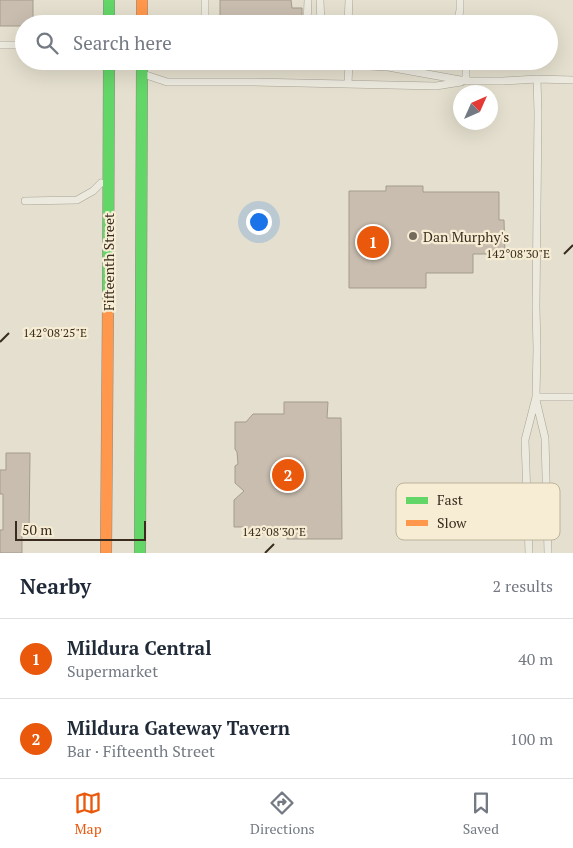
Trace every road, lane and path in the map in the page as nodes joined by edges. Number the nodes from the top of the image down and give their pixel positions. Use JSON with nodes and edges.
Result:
{"nodes":[{"id":1,"x":109,"y":0,"type":"edge"},
{"id":2,"x":142,"y":0,"type":"edge"},
{"id":3,"x":206,"y":0,"type":"edge"},
{"id":4,"x":308,"y":0,"type":"edge"},
{"id":5,"x":320,"y":0,"type":"edge"},
{"id":6,"x":349,"y":0,"type":"edge"},
{"id":7,"x":460,"y":0,"type":"edge"},
{"id":8,"x":460,"y":10,"type":"junction"},
{"id":9,"x":109,"y":15,"type":"edge"},
{"id":10,"x":142,"y":15,"type":"edge"},
{"id":11,"x":205,"y":15,"type":"edge"},
{"id":12,"x":307,"y":15,"type":"edge"},
{"id":13,"x":321,"y":15,"type":"edge"},
{"id":14,"x":348,"y":15,"type":"edge"},
{"id":15,"x":459,"y":15,"type":"edge"},
{"id":16,"x":461,"y":15,"type":"edge"},
{"id":17,"x":0,"y":45,"type":"edge"},
{"id":18,"x":15,"y":45,"type":"edge"},
{"id":19,"x":109,"y":70,"type":"edge"},
{"id":20,"x":138,"y":70,"type":"edge"},
{"id":21,"x":145,"y":70,"type":"edge"},
{"id":22,"x":349,"y":70,"type":"edge"},
{"id":23,"x":410,"y":70,"type":"edge"},
{"id":24,"x":466,"y":70,"type":"edge"},
{"id":25,"x":536,"y":79,"type":"junction"},
{"id":26,"x":573,"y":80,"type":"edge"},
{"id":27,"x":466,"y":81,"type":"junction"},
{"id":28,"x":348,"y":84,"type":"junction"},
{"id":29,"x":108,"y":175,"type":"junction"},
{"id":30,"x":25,"y":201,"type":"dead end"},
{"id":31,"x":536,"y":397,"type":"junction"},
{"id":32,"x":573,"y":397,"type":"edge"},
{"id":33,"x":527,"y":483,"type":"edge"},
{"id":34,"x":546,"y":483,"type":"edge"},
{"id":35,"x":529,"y":540,"type":"edge"},
{"id":36,"x":548,"y":540,"type":"edge"},
{"id":37,"x":106,"y":553,"type":"edge"},
{"id":38,"x":140,"y":553,"type":"edge"},
{"id":39,"x":529,"y":553,"type":"edge"},
{"id":40,"x":548,"y":553,"type":"edge"}],
"edges":[{"from":1,"to":9,"type":"highway"},
{"from":2,"to":10,"type":"highway"},
{"from":3,"to":11,"type":"lane"},
{"from":4,"to":12,"type":"lane"},
{"from":5,"to":13,"type":"lane"},
{"from":6,"to":14,"type":"lane"},
{"from":7,"to":8,"type":"lane"},
{"from":8,"to":15,"type":"lane"},
{"from":8,"to":16,"type":"lane"},
{"from":17,"to":18,"type":"lane"},
{"from":19,"to":29,"type":"highway","name":"Fifteenth Street"},
{"from":20,"to":38,"type":"highway"},
{"from":21,"to":28,"type":"lane"},
{"from":22,"to":28,"type":"lane"},
{"from":23,"to":27,"type":"lane"},
{"from":24,"to":27,"type":"lane"},
{"from":25,"to":26,"type":"lane"},
{"from":25,"to":27,"type":"lane"},
{"from":25,"to":31,"type":"lane"},
{"from":27,"to":28,"type":"lane"},
{"from":29,"to":30,"type":"lane"},
{"from":29,"to":37,"type":"highway","name":"Fifteenth Street"},
{"from":31,"to":32,"type":"lane"},
{"from":31,"to":33,"type":"lane"},
{"from":31,"to":34,"type":"lane"},
{"from":35,"to":39,"type":"lane"},
{"from":36,"to":40,"type":"lane"}]}
